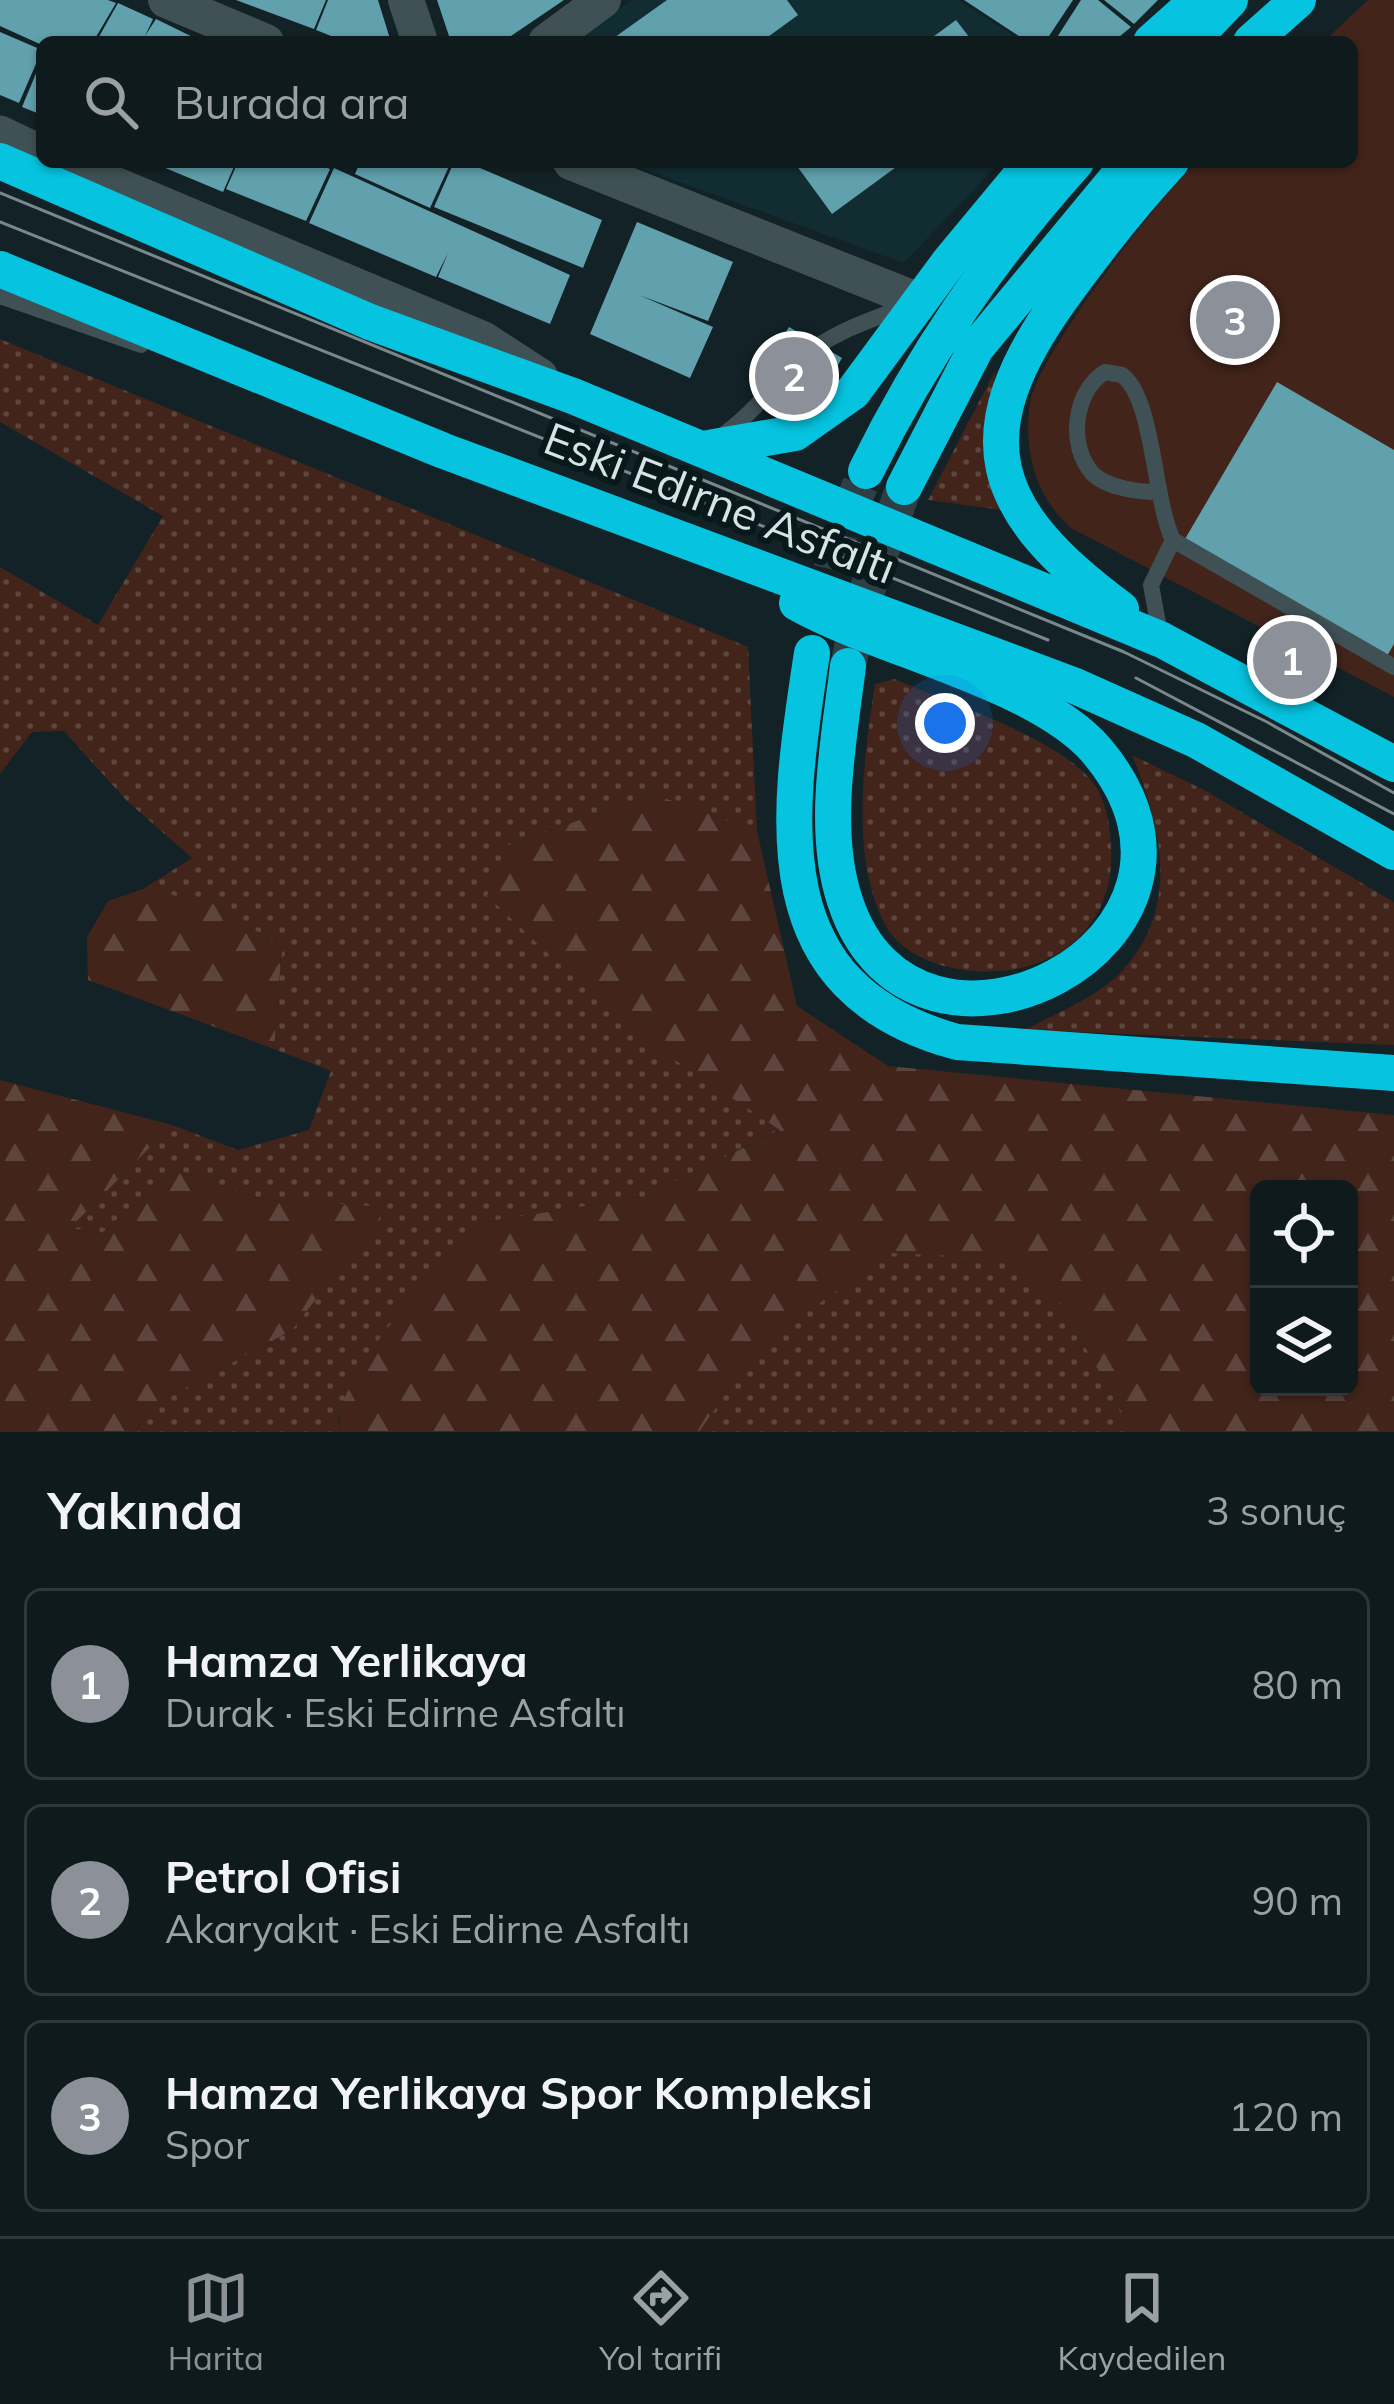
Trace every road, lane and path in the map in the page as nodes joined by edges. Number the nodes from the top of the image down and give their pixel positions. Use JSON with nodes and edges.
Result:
{"nodes":[{"id":1,"x":166,"y":0,"type":"edge"},
{"id":2,"x":406,"y":0,"type":"edge"},
{"id":3,"x":603,"y":0,"type":"edge"},
{"id":4,"x":1198,"y":0,"type":"edge"},
{"id":5,"x":1230,"y":0,"type":"edge"},
{"id":6,"x":1298,"y":0,"type":"edge"},
{"id":7,"x":1322,"y":0,"type":"edge"},
{"id":8,"x":252,"y":36,"type":"edge"},
{"id":9,"x":418,"y":36,"type":"edge"},
{"id":10,"x":554,"y":36,"type":"edge"},
{"id":11,"x":1158,"y":36,"type":"edge"},
{"id":12,"x":1196,"y":36,"type":"edge"},
{"id":13,"x":1258,"y":36,"type":"edge"},
{"id":14,"x":1291,"y":36,"type":"edge"},
{"id":15,"x":0,"y":132,"type":"edge"},
{"id":16,"x":36,"y":149,"type":"edge"},
{"id":17,"x":0,"y":161,"type":"edge"},
{"id":18,"x":78,"y":168,"type":"edge"},
{"id":19,"x":586,"y":168,"type":"edge"},
{"id":20,"x":1027,"y":168,"type":"edge"},
{"id":21,"x":1071,"y":168,"type":"edge"},
{"id":22,"x":1125,"y":168,"type":"edge"},
{"id":23,"x":1166,"y":168,"type":"edge"},
{"id":24,"x":0,"y":269,"type":"edge"},
{"id":25,"x":0,"y":296,"type":"edge"},
{"id":26,"x":919,"y":301,"type":"junction"},
{"id":27,"x":203,"y":351,"type":"junction"},
{"id":28,"x":573,"y":396,"type":"junction"},
{"id":29,"x":703,"y":449,"type":"junction"},
{"id":30,"x":866,"y":471,"type":"tunnel mouth"},
{"id":31,"x":904,"y":487,"type":"tunnel mouth"},
{"id":32,"x":1157,"y":492,"type":"junction"},
{"id":33,"x":1173,"y":540,"type":"junction"},
{"id":34,"x":699,"y":549,"type":"junction"},
{"id":35,"x":1162,"y":640,"type":"junction"},
{"id":36,"x":812,"y":653,"type":"tunnel mouth"},
{"id":37,"x":848,"y":666,"type":"tunnel mouth"},
{"id":38,"x":1394,"y":668,"type":"edge"},
{"id":39,"x":1394,"y":764,"type":"edge"},
{"id":40,"x":1394,"y":852,"type":"edge"},
{"id":41,"x":1394,"y":1072,"type":"edge"}],
"edges":[{"from":1,"to":8,"type":"street"},
{"from":2,"to":9,"type":"street"},
{"from":3,"to":10,"type":"street"},
{"from":4,"to":11,"type":"highway"},
{"from":5,"to":12,"type":"highway"},
{"from":6,"to":13,"type":"highway"},
{"from":7,"to":14,"type":"highway"},
{"from":15,"to":16,"type":"street"},
{"from":17,"to":28,"type":"highway"},
{"from":18,"to":28,"type":"street","name":"Eski Edirne Asfaltı"},
{"from":19,"to":26,"type":"street"},
{"from":20,"to":26,"type":"highway"},
{"from":21,"to":30,"type":"highway"},
{"from":22,"to":31,"type":"highway"},
{"from":23,"to":35,"type":"highway"},
{"from":24,"to":27,"type":"highway","name":"Eski Edirne Asfaltı"},
{"from":25,"to":27,"type":"lane"},
{"from":26,"to":29,"type":"lane"},
{"from":26,"to":29,"type":"highway"},
{"from":27,"to":34,"type":"highway","name":"Eski Edirne Asfaltı"},
{"from":28,"to":29,"type":"highway","name":"Eski Edirne Asfaltı"},
{"from":29,"to":35,"type":"highway","name":"Eski Edirne Asfaltı"},
{"from":32,"to":32,"type":"lane"},
{"from":32,"to":33,"type":"lane"},
{"from":33,"to":35,"type":"lane"},
{"from":33,"to":38,"type":"lane"},
{"from":34,"to":37,"type":"highway"},
{"from":34,"to":40,"type":"highway","name":"Eski Edirne Asfaltı"},
{"from":35,"to":39,"type":"highway","name":"Eski Edirne Asfaltı"},
{"from":36,"to":41,"type":"highway"}]}
